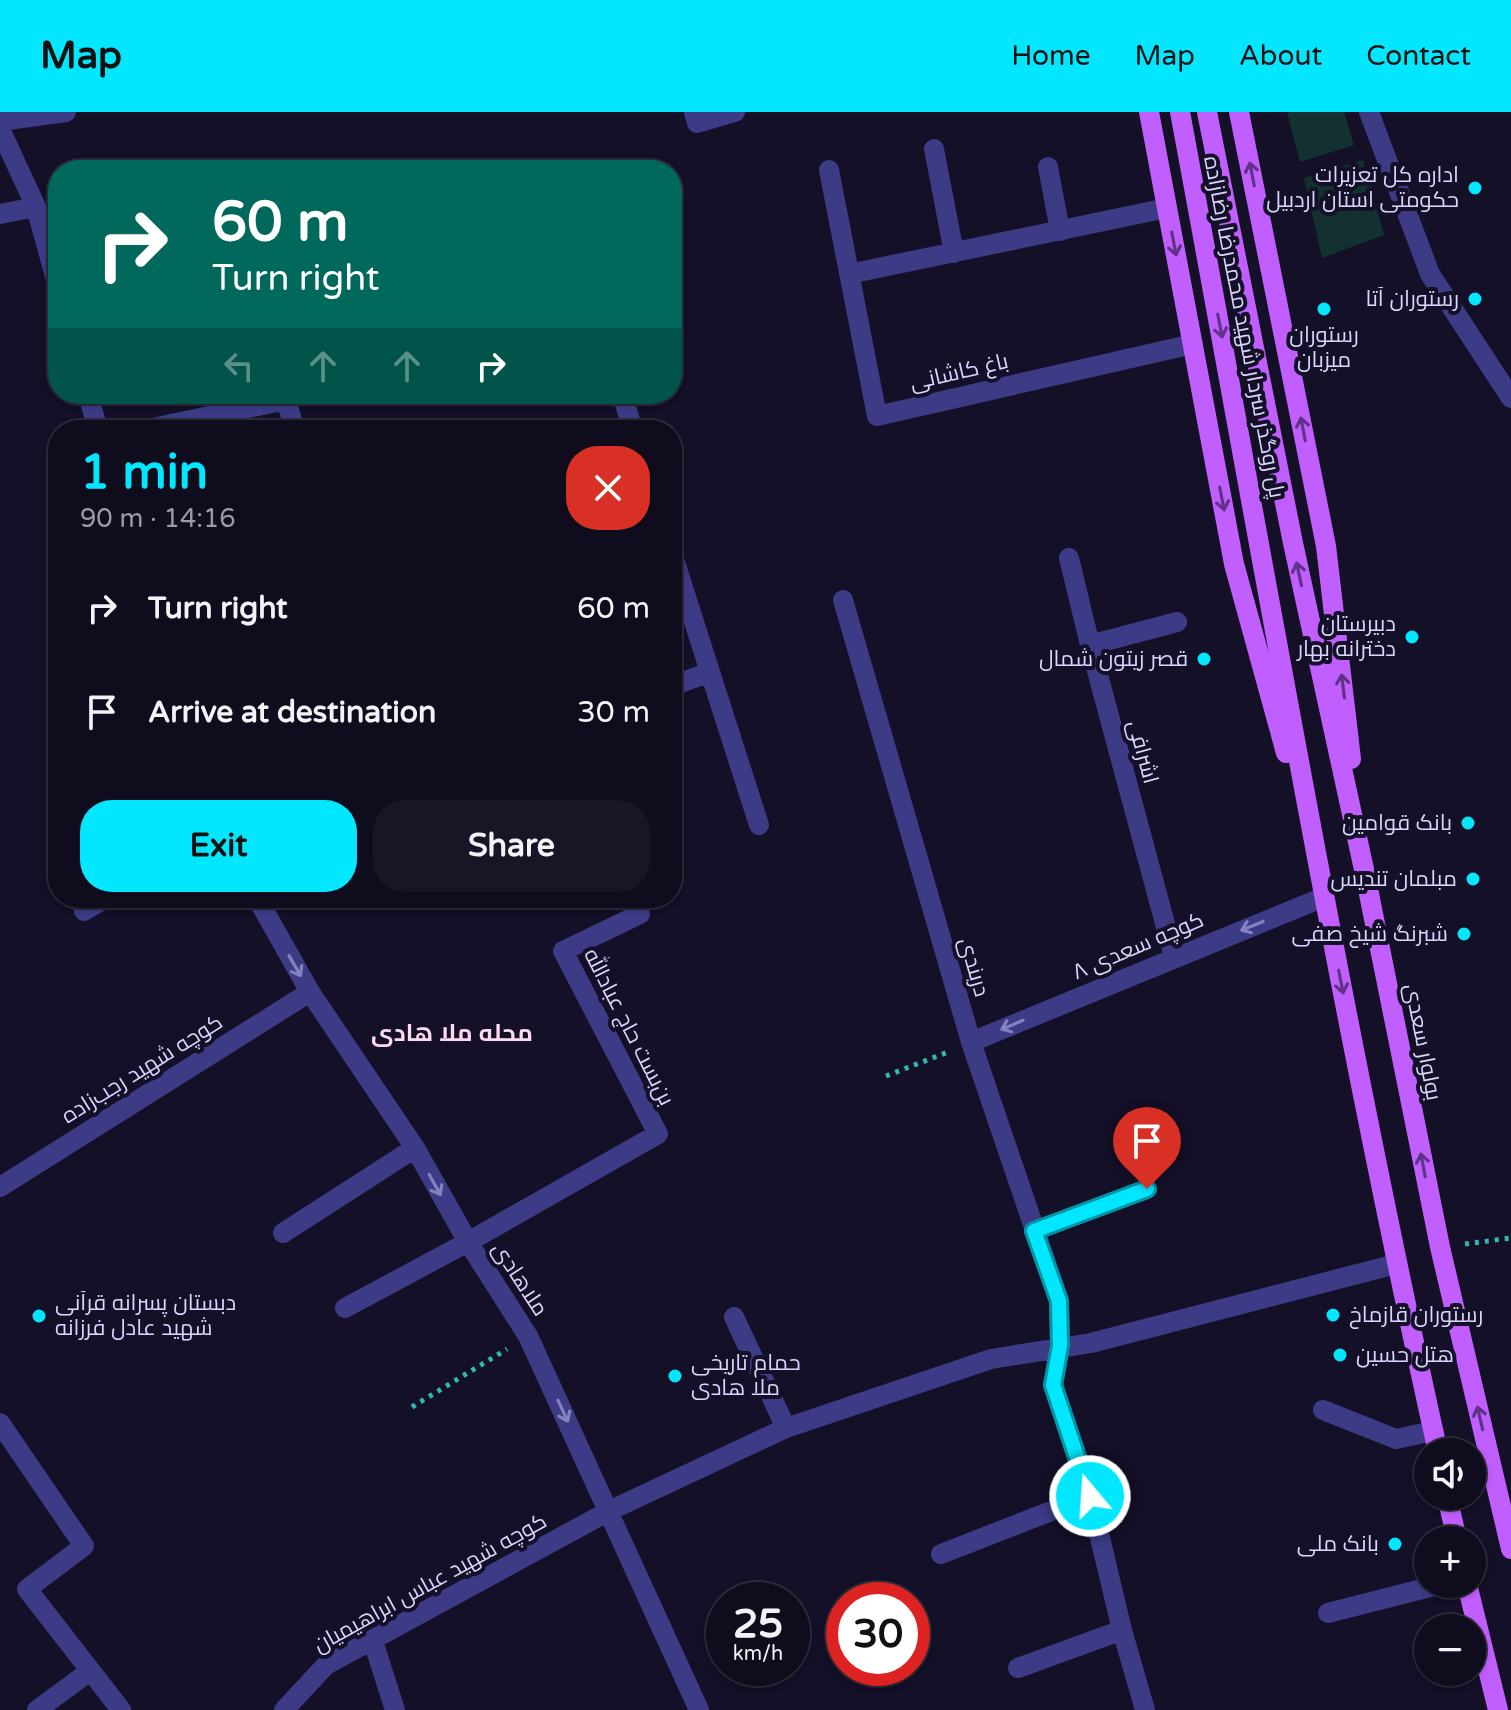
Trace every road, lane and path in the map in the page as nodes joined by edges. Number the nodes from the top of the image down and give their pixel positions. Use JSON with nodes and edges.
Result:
{"nodes":[{"id":1,"x":66,"y":112,"type":"edge"},
{"id":2,"x":694,"y":112,"type":"edge"},
{"id":3,"x":735,"y":112,"type":"edge"},
{"id":4,"x":1149,"y":112,"type":"edge"},
{"id":5,"x":1180,"y":112,"type":"edge"},
{"id":6,"x":1207,"y":112,"type":"edge"},
{"id":7,"x":1239,"y":112,"type":"edge"},
{"id":8,"x":1369,"y":112,"type":"edge"},
{"id":9,"x":0,"y":121,"type":"edge"},
{"id":10,"x":0,"y":129,"type":"edge"},
{"id":11,"x":934,"y":149,"type":"dead end"},
{"id":12,"x":1048,"y":167,"type":"dead end"},
{"id":13,"x":829,"y":170,"type":"dead end"},
{"id":14,"x":36,"y":207,"type":"junction"},
{"id":15,"x":1167,"y":208,"type":"junction"},
{"id":16,"x":0,"y":214,"type":"edge"},
{"id":17,"x":1060,"y":231,"type":"junction"},
{"id":18,"x":48,"y":251,"type":"edge"},
{"id":19,"x":954,"y":253,"type":"junction"},
{"id":20,"x":849,"y":274,"type":"junction"},
{"id":21,"x":1193,"y":344,"type":"junction"},
{"id":22,"x":1511,"y":398,"type":"edge"},
{"id":23,"x":255,"y":404,"type":"edge"},
{"id":24,"x":186,"y":420,"type":"edge"},
{"id":25,"x":1293,"y":543,"type":"joint"},
{"id":26,"x":1069,"y":558,"type":"dead end"},
{"id":27,"x":682,"y":584,"type":"edge"},
{"id":28,"x":843,"y":600,"type":"dead end"},
{"id":29,"x":1177,"y":622,"type":"dead end"},
{"id":30,"x":1090,"y":645,"type":"junction"},
{"id":31,"x":710,"y":672,"type":"junction"},
{"id":32,"x":682,"y":682,"type":"edge"},
{"id":33,"x":759,"y":825,"type":"dead end"},
{"id":34,"x":1365,"y":874,"type":"junction"},
{"id":35,"x":1322,"y":888,"type":"junction"},
{"id":36,"x":89,"y":908,"type":"edge"},
{"id":37,"x":263,"y":908,"type":"edge"},
{"id":38,"x":84,"y":911,"type":"dead end"},
{"id":39,"x":640,"y":914,"type":"dead end"},
{"id":40,"x":1174,"y":957,"type":"junction"},
{"id":41,"x":310,"y":992,"type":"junction"},
{"id":42,"x":971,"y":1042,"type":"junction"},
{"id":43,"x":886,"y":1076,"type":"dead end"},
{"id":44,"x":415,"y":1148,"type":"junction"},
{"id":45,"x":0,"y":1187,"type":"edge"},
{"id":46,"x":1147,"y":1189,"type":"dead end"},
{"id":47,"x":1034,"y":1231,"type":"junction"},
{"id":48,"x":283,"y":1233,"type":"dead end"},
{"id":49,"x":1511,"y":1238,"type":"edge"},
{"id":50,"x":468,"y":1242,"type":"junction"},
{"id":51,"x":1440,"y":1247,"type":"junction"},
{"id":52,"x":1396,"y":1264,"type":"junction"},
{"id":53,"x":345,"y":1308,"type":"dead end"},
{"id":54,"x":734,"y":1317,"type":"dead end"},
{"id":55,"x":528,"y":1336,"type":"junction"},
{"id":56,"x":1060,"y":1346,"type":"junction"},
{"id":57,"x":412,"y":1407,"type":"dead end"},
{"id":58,"x":1323,"y":1410,"type":"dead end"},
{"id":59,"x":0,"y":1423,"type":"edge"},
{"id":60,"x":786,"y":1428,"type":"junction"},
{"id":61,"x":1433,"y":1431,"type":"junction"},
{"id":62,"x":1435,"y":1438,"type":"edge"},
{"id":63,"x":1090,"y":1496,"type":"junction"},
{"id":64,"x":1505,"y":1499,"type":"edge"},
{"id":65,"x":609,"y":1511,"type":"junction"},
{"id":66,"x":1511,"y":1549,"type":"edge"},
{"id":67,"x":941,"y":1554,"type":"dead end"},
{"id":68,"x":1414,"y":1591,"type":"edge"},
{"id":69,"x":1470,"y":1598,"type":"edge"},
{"id":70,"x":1328,"y":1613,"type":"dead end"},
{"id":71,"x":1122,"y":1630,"type":"junction"},
{"id":72,"x":373,"y":1641,"type":"junction"},
{"id":73,"x":1018,"y":1668,"type":"dead end"},
{"id":74,"x":90,"y":1671,"type":"junction"},
{"id":75,"x":37,"y":1710,"type":"edge"},
{"id":76,"x":121,"y":1710,"type":"edge"},
{"id":77,"x":284,"y":1710,"type":"edge"},
{"id":78,"x":395,"y":1710,"type":"edge"},
{"id":79,"x":699,"y":1710,"type":"edge"},
{"id":80,"x":1145,"y":1710,"type":"edge"},
{"id":81,"x":1498,"y":1710,"type":"edge"}],
"edges":[{"from":1,"to":9,"type":"street"},
{"from":2,"to":3,"type":"street"},
{"from":4,"to":15,"type":"main road"},
{"from":5,"to":35,"type":"main road","name":"پل روگذر سردار شهید محمدرضا رضازاده","one_way":true},
{"from":6,"to":25,"type":"main road","name":"پل روگذر سردار شهید محمدرضا رضازاده"},
{"from":34,"to":7,"type":"main road","one_way":true},
{"from":8,"to":22,"type":"street"},
{"from":10,"to":14,"type":"street"},
{"from":11,"to":19,"type":"street"},
{"from":12,"to":17,"type":"street"},
{"from":13,"to":20,"type":"street","name":"باغ کاشانی"},
{"from":14,"to":16,"type":"street"},
{"from":14,"to":18,"type":"street"},
{"from":15,"to":17,"type":"street"},
{"from":15,"to":21,"type":"main road","one_way":true},
{"from":17,"to":19,"type":"street"},
{"from":19,"to":20,"type":"street"},
{"from":20,"to":21,"type":"street","name":"باغ کاشانی"},
{"from":21,"to":35,"type":"main road","one_way":true},
{"from":23,"to":24,"type":"street"},
{"from":34,"to":25,"type":"main road","name":"بولوار سعدی","one_way":true},
{"from":26,"to":30,"type":"street","name":"اشرافی"},
{"from":27,"to":31,"type":"street"},
{"from":28,"to":42,"type":"street","name":"دربندی"},
{"from":29,"to":30,"type":"street"},
{"from":30,"to":40,"type":"street","name":"اشرافی"},
{"from":31,"to":32,"type":"street"},
{"from":31,"to":33,"type":"street"},
{"from":51,"to":34,"type":"main road","name":"بولوار سعدی","one_way":true},
{"from":35,"to":40,"type":"street","name":"کوچه سعدی ۸","one_way":true},
{"from":35,"to":52,"type":"main road","one_way":true},
{"from":36,"to":38,"type":"street"},
{"from":37,"to":41,"type":"street","name":"ملاهادی","one_way":true},
{"from":39,"to":50,"type":"street","name":"بن‌بست حاج عبادالله"},
{"from":40,"to":42,"type":"street","name":"کوچه سعدی ۸","one_way":true},
{"from":41,"to":44,"type":"street","name":"ملاهادی"},
{"from":41,"to":45,"type":"street","name":"کوچه شهید رجب‌زاده"},
{"from":42,"to":43,"type":"path"},
{"from":42,"to":47,"type":"street","name":"دربندی"},
{"from":44,"to":48,"type":"street"},
{"from":44,"to":50,"type":"street","name":"ملاهادی","one_way":true},
{"from":46,"to":47,"type":"street"},
{"from":47,"to":56,"type":"street","name":"دربندی"},
{"from":49,"to":51,"type":"path"},
{"from":50,"to":53,"type":"street"},
{"from":50,"to":55,"type":"street","name":"ملاهادی"},
{"from":64,"to":51,"type":"main road","name":"بولوار سعدی","one_way":true},
{"from":52,"to":56,"type":"street"},
{"from":52,"to":61,"type":"main road"},
{"from":54,"to":60,"type":"street"},
{"from":55,"to":57,"type":"path"},
{"from":55,"to":65,"type":"street","name":"ملاهادی","one_way":true},
{"from":56,"to":60,"type":"street"},
{"from":56,"to":63,"type":"street","name":"دربندی"},
{"from":58,"to":61,"type":"street"},
{"from":59,"to":74,"type":"street"},
{"from":60,"to":65,"type":"street"},
{"from":61,"to":62,"type":"main road"},
{"from":63,"to":67,"type":"street"},
{"from":63,"to":71,"type":"street","name":"دربندی"},
{"from":64,"to":66,"type":"main road","name":"بولوار سعدی"},
{"from":65,"to":72,"type":"street","name":"کوچه شهید عباس ابراهیمیان"},
{"from":65,"to":79,"type":"street","name":"ملاهادی"},
{"from":68,"to":70,"type":"street"},
{"from":69,"to":81,"type":"main road"},
{"from":71,"to":73,"type":"street"},
{"from":71,"to":80,"type":"street","name":"دربندی"},
{"from":72,"to":77,"type":"street","name":"کوچه شهید عباس ابراهیمیان"},
{"from":72,"to":78,"type":"street"},
{"from":74,"to":75,"type":"street"},
{"from":74,"to":76,"type":"street"}]}
